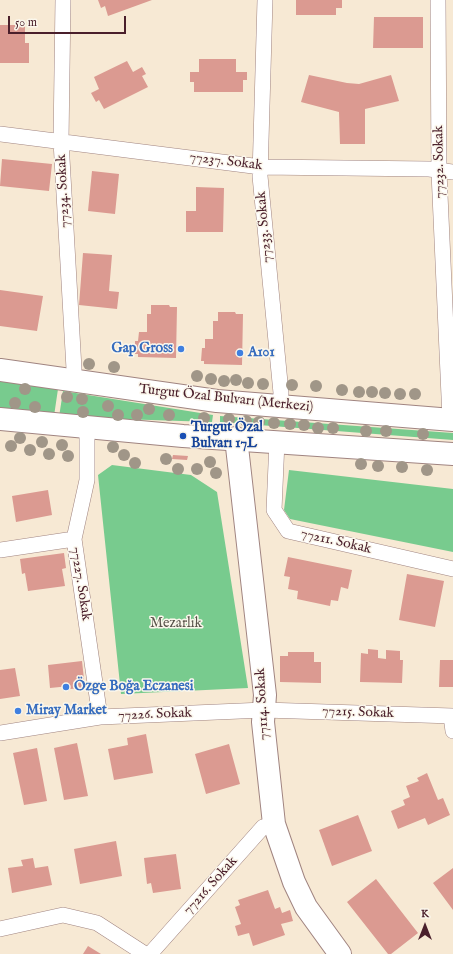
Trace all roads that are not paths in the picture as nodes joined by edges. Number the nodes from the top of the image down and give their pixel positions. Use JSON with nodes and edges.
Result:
{"nodes":[{"id":1,"x":63,"y":0,"type":"edge"},
{"id":2,"x":265,"y":0,"type":"edge"},
{"id":3,"x":438,"y":0,"type":"edge"},
{"id":4,"x":0,"y":134,"type":"edge"},
{"id":5,"x":61,"y":141,"type":"junction"},
{"id":6,"x":261,"y":168,"type":"junction"},
{"id":7,"x":446,"y":172,"type":"edge"},
{"id":8,"x":0,"y":370,"type":"edge"},
{"id":9,"x":73,"y":381,"type":"junction"},
{"id":10,"x":280,"y":406,"type":"junction"},
{"id":11,"x":0,"y":419,"type":"edge"},
{"id":12,"x":451,"y":420,"type":"edge"},
{"id":13,"x":87,"y":428,"type":"junction"},
{"id":14,"x":236,"y":438,"type":"junction"},
{"id":15,"x":277,"y":441,"type":"junction"},
{"id":16,"x":453,"y":454,"type":"edge"},
{"id":17,"x":74,"y":539,"type":"junction"},
{"id":18,"x":0,"y":550,"type":"edge"},
{"id":19,"x":453,"y":569,"type":"edge"},
{"id":20,"x":264,"y":710,"type":"junction"},
{"id":21,"x":100,"y":717,"type":"junction"},
{"id":22,"x":452,"y":721,"type":"edge"},
{"id":23,"x":0,"y":733,"type":"edge"},
{"id":24,"x":274,"y":824,"type":"junction"},
{"id":25,"x":0,"y":929,"type":"edge"},
{"id":26,"x":145,"y":954,"type":"edge"},
{"id":27,"x":150,"y":954,"type":"edge"},
{"id":28,"x":340,"y":954,"type":"edge"}],
"edges":[{"from":1,"to":5,"type":"street","name":"77234. Sokak"},
{"from":2,"to":6,"type":"street","name":"77233. Sokak"},
{"from":3,"to":7,"type":"street","name":"77232. Sokak"},
{"from":4,"to":5,"type":"street","name":"77237. Sokak"},
{"from":5,"to":6,"type":"street","name":"77237. Sokak"},
{"from":5,"to":9,"type":"street","name":"77234. Sokak"},
{"from":6,"to":7,"type":"street","name":"77237. Sokak"},
{"from":6,"to":10,"type":"street","name":"77233. Sokak"},
{"from":7,"to":12,"type":"street","name":"77232. Sokak"},
{"from":8,"to":9,"type":"main road","name":"Turgut Özal Bulvarı (Merkezi)"},
{"from":9,"to":10,"type":"main road","name":"Turgut Özal Bulvarı (Merkezi)"},
{"from":10,"to":12,"type":"main road","name":"Turgut Özal Bulvarı (Merkezi)"},
{"from":11,"to":13,"type":"main road"},
{"from":13,"to":14,"type":"main road"},
{"from":13,"to":17,"type":"street","name":"77227. Sokak"},
{"from":14,"to":15,"type":"main road"},
{"from":14,"to":20,"type":"main road","name":"77114. Sokak"},
{"from":15,"to":16,"type":"main road"},
{"from":15,"to":19,"type":"street","name":"77211. Sokak"},
{"from":17,"to":18,"type":"street"},
{"from":17,"to":21,"type":"street","name":"77227. Sokak"},
{"from":20,"to":21,"type":"street","name":"77226. Sokak"},
{"from":20,"to":22,"type":"street","name":"77215. Sokak"},
{"from":20,"to":24,"type":"main road","name":"77114. Sokak"},
{"from":21,"to":23,"type":"street","name":"77226. Sokak"},
{"from":24,"to":27,"type":"street","name":"77216. Sokak"},
{"from":24,"to":28,"type":"main road","name":"77114. Sokak"},
{"from":25,"to":26,"type":"street"}]}
